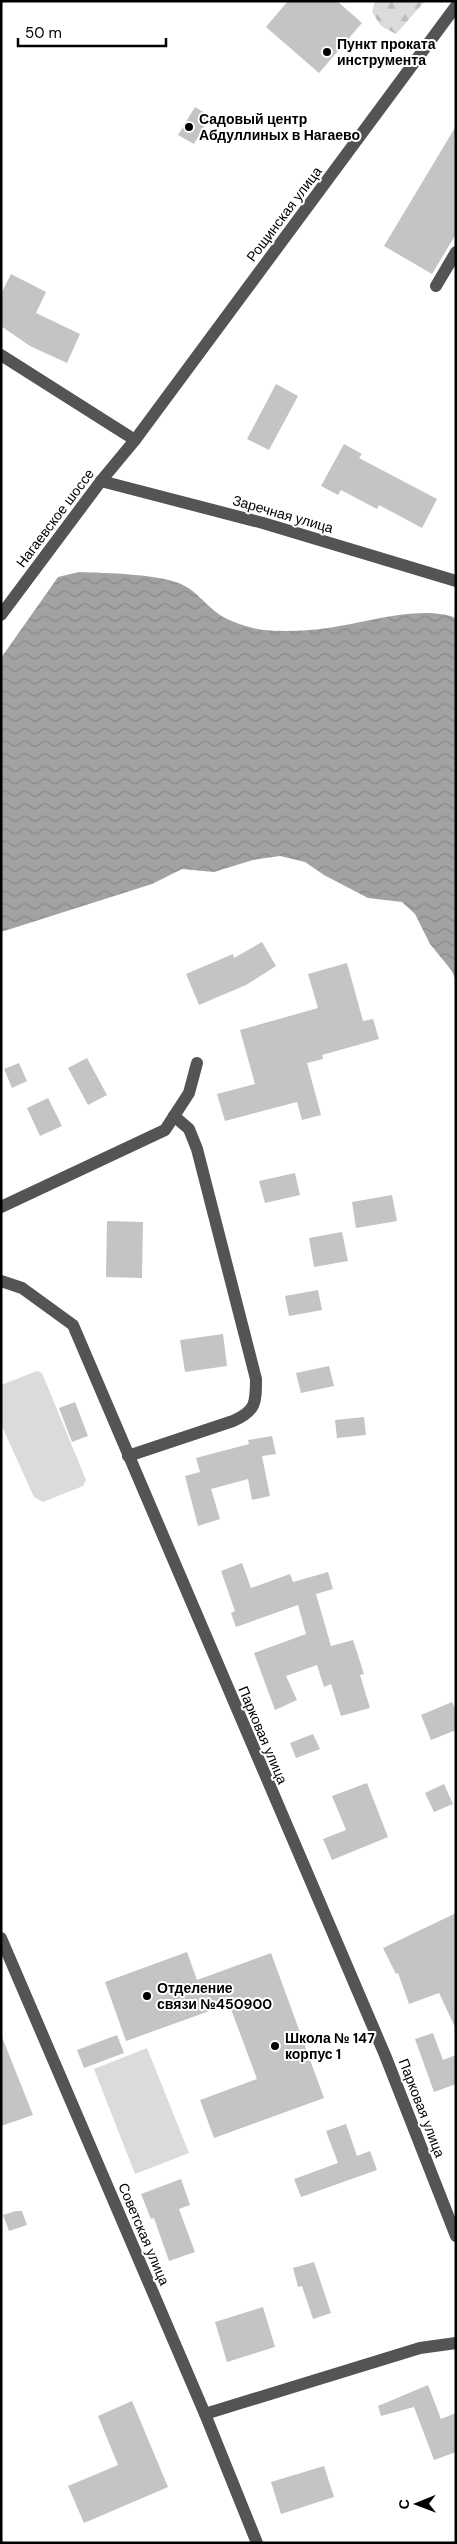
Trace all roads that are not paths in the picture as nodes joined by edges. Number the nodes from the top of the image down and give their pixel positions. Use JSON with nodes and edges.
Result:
{"nodes":[{"id":1,"x":456,"y":6,"type":"edge"},
{"id":2,"x":456,"y":252,"type":"edge"},
{"id":3,"x":436,"y":286,"type":"dead end"},
{"id":4,"x":1,"y":355,"type":"edge"},
{"id":5,"x":135,"y":440,"type":"junction"},
{"id":6,"x":101,"y":481,"type":"junction"},
{"id":7,"x":456,"y":581,"type":"edge"},
{"id":8,"x":1,"y":615,"type":"edge"},
{"id":9,"x":196,"y":1063,"type":"dead end"},
{"id":10,"x":174,"y":1116,"type":"junction"},
{"id":11,"x":1,"y":1207,"type":"edge"},
{"id":12,"x":1,"y":1281,"type":"edge"},
{"id":13,"x":128,"y":1456,"type":"junction"},
{"id":14,"x":1,"y":1938,"type":"edge"},
{"id":15,"x":456,"y":2236,"type":"edge"},
{"id":16,"x":456,"y":2343,"type":"edge"},
{"id":17,"x":205,"y":2414,"type":"junction"},
{"id":18,"x":257,"y":2543,"type":"edge"}],
"edges":[{"from":1,"to":5,"type":"street","name":"Рощинская улица"},
{"from":2,"to":3,"type":"street"},
{"from":4,"to":5,"type":"street"},
{"from":5,"to":6,"type":"street","name":"Нагаевское шоссе"},
{"from":6,"to":7,"type":"street","name":"Заречная улица"},
{"from":6,"to":8,"type":"street","name":"Нагаевское шоссе"},
{"from":9,"to":10,"type":"street"},
{"from":10,"to":11,"type":"street"},
{"from":10,"to":13,"type":"street"},
{"from":12,"to":13,"type":"street","name":"Парковая улица"},
{"from":13,"to":15,"type":"street","name":"Парковая улица"},
{"from":14,"to":17,"type":"street","name":"Советская улица"},
{"from":16,"to":17,"type":"street"},
{"from":17,"to":18,"type":"street","name":"Советская улица"}]}
